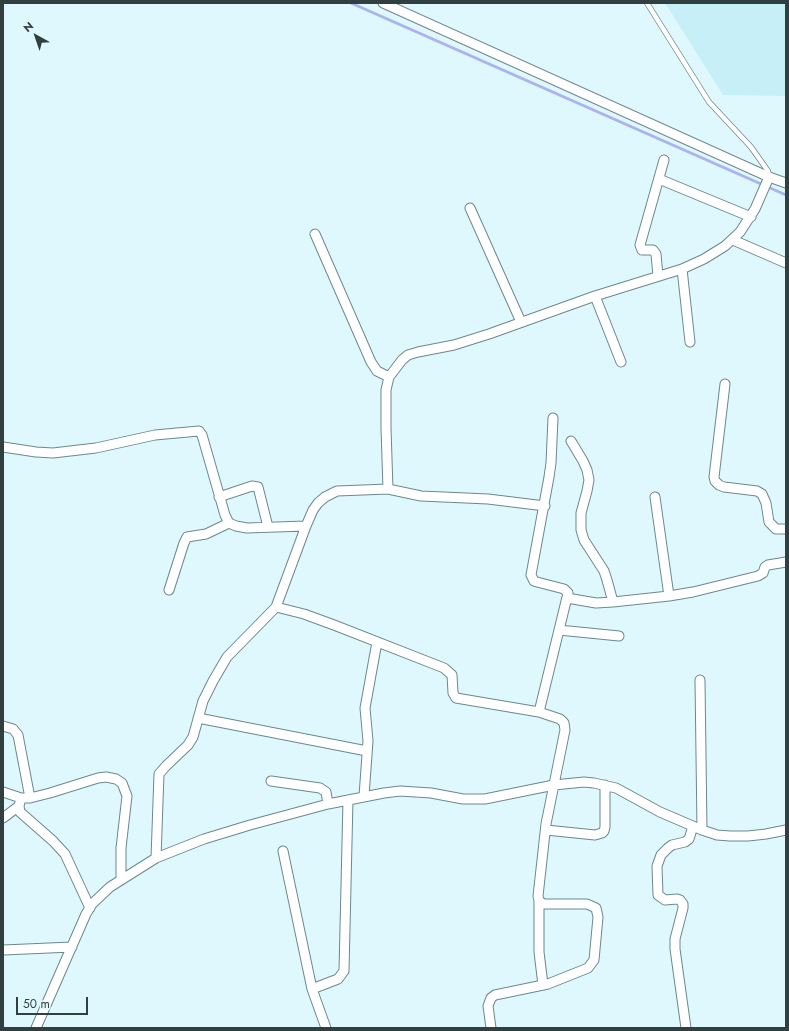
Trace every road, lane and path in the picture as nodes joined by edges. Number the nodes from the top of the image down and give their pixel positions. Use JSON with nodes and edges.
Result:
{"nodes":[{"id":1,"x":383,"y":3,"type":"edge"},
{"id":2,"x":647,"y":3,"type":"edge"},
{"id":3,"x":664,"y":160,"type":"dead end"},
{"id":4,"x":658,"y":179,"type":"junction"},
{"id":5,"x":767,"y":183,"type":"junction"},
{"id":6,"x":786,"y":183,"type":"edge"},
{"id":7,"x":470,"y":208,"type":"dead end"},
{"id":8,"x":751,"y":217,"type":"junction"},
{"id":9,"x":315,"y":234,"type":"dead end"},
{"id":10,"x":732,"y":240,"type":"junction"},
{"id":11,"x":786,"y":263,"type":"edge"},
{"id":12,"x":682,"y":269,"type":"junction"},
{"id":13,"x":658,"y":276,"type":"junction"},
{"id":14,"x":595,"y":296,"type":"junction"},
{"id":15,"x":521,"y":322,"type":"junction"},
{"id":16,"x":690,"y":342,"type":"dead end"},
{"id":17,"x":621,"y":362,"type":"dead end"},
{"id":18,"x":390,"y":377,"type":"junction"},
{"id":19,"x":725,"y":384,"type":"dead end"},
{"id":20,"x":554,"y":418,"type":"dead end"},
{"id":21,"x":571,"y":441,"type":"dead end"},
{"id":22,"x":3,"y":447,"type":"edge"},
{"id":23,"x":388,"y":489,"type":"junction"},
{"id":24,"x":219,"y":497,"type":"junction"},
{"id":25,"x":655,"y":497,"type":"dead end"},
{"id":26,"x":544,"y":506,"type":"junction"},
{"id":27,"x":229,"y":523,"type":"junction"},
{"id":28,"x":306,"y":526,"type":"junction"},
{"id":29,"x":268,"y":527,"type":"junction"},
{"id":30,"x":786,"y":529,"type":"edge"},
{"id":31,"x":786,"y":562,"type":"edge"},
{"id":32,"x":169,"y":590,"type":"dead end"},
{"id":33,"x":669,"y":596,"type":"junction"},
{"id":34,"x":567,"y":598,"type":"junction"},
{"id":35,"x":613,"y":602,"type":"junction"},
{"id":36,"x":276,"y":607,"type":"junction"},
{"id":37,"x":559,"y":630,"type":"junction"},
{"id":38,"x":619,"y":636,"type":"dead end"},
{"id":39,"x":377,"y":642,"type":"junction"},
{"id":40,"x":700,"y":680,"type":"dead end"},
{"id":41,"x":539,"y":712,"type":"junction"},
{"id":42,"x":198,"y":718,"type":"junction"},
{"id":43,"x":3,"y":726,"type":"edge"},
{"id":44,"x":367,"y":751,"type":"junction"},
{"id":45,"x":271,"y":781,"type":"dead end"},
{"id":46,"x":554,"y":785,"type":"junction"},
{"id":47,"x":605,"y":785,"type":"junction"},
{"id":48,"x":3,"y":792,"type":"edge"},
{"id":49,"x":364,"y":796,"type":"junction"},
{"id":50,"x":348,"y":800,"type":"junction"},
{"id":51,"x":23,"y":801,"type":"junction"},
{"id":52,"x":328,"y":804,"type":"junction"},
{"id":53,"x":3,"y":818,"type":"edge"},
{"id":54,"x":693,"y":826,"type":"junction"},
{"id":55,"x":546,"y":830,"type":"junction"},
{"id":56,"x":702,"y":830,"type":"junction"},
{"id":57,"x":786,"y":830,"type":"edge"},
{"id":58,"x":283,"y":851,"type":"dead end"},
{"id":59,"x":156,"y":858,"type":"junction"},
{"id":60,"x":121,"y":880,"type":"junction"},
{"id":61,"x":539,"y":901,"type":"junction"},
{"id":62,"x":90,"y":908,"type":"junction"},
{"id":63,"x":72,"y":947,"type":"junction"},
{"id":64,"x":3,"y":950,"type":"edge"},
{"id":65,"x":543,"y":985,"type":"junction"},
{"id":66,"x":312,"y":989,"type":"junction"},
{"id":67,"x":36,"y":1028,"type":"edge"},
{"id":68,"x":326,"y":1028,"type":"edge"},
{"id":69,"x":491,"y":1028,"type":"edge"},
{"id":70,"x":686,"y":1028,"type":"edge"}],
"edges":[{"from":1,"to":5,"type":"street"},
{"from":2,"to":5,"type":"lane"},
{"from":3,"to":4,"type":"street"},
{"from":4,"to":8,"type":"street"},
{"from":4,"to":13,"type":"street"},
{"from":5,"to":6,"type":"street"},
{"from":5,"to":8,"type":"street"},
{"from":7,"to":15,"type":"street"},
{"from":8,"to":10,"type":"street"},
{"from":9,"to":18,"type":"street"},
{"from":10,"to":11,"type":"street"},
{"from":10,"to":12,"type":"street"},
{"from":12,"to":13,"type":"street"},
{"from":12,"to":16,"type":"street"},
{"from":13,"to":14,"type":"street"},
{"from":14,"to":15,"type":"street"},
{"from":14,"to":17,"type":"street"},
{"from":15,"to":18,"type":"street"},
{"from":18,"to":23,"type":"street"},
{"from":19,"to":30,"type":"street"},
{"from":20,"to":26,"type":"street"},
{"from":21,"to":35,"type":"street"},
{"from":22,"to":24,"type":"street"},
{"from":23,"to":26,"type":"street"},
{"from":23,"to":28,"type":"street"},
{"from":24,"to":27,"type":"street"},
{"from":24,"to":29,"type":"street"},
{"from":25,"to":33,"type":"street"},
{"from":26,"to":34,"type":"street"},
{"from":27,"to":29,"type":"street"},
{"from":27,"to":32,"type":"street"},
{"from":28,"to":29,"type":"street"},
{"from":28,"to":36,"type":"street"},
{"from":31,"to":33,"type":"street"},
{"from":33,"to":35,"type":"street"},
{"from":34,"to":35,"type":"street"},
{"from":34,"to":37,"type":"street"},
{"from":36,"to":39,"type":"street"},
{"from":36,"to":42,"type":"street"},
{"from":37,"to":38,"type":"street"},
{"from":37,"to":41,"type":"street"},
{"from":39,"to":41,"type":"street"},
{"from":39,"to":44,"type":"street"},
{"from":40,"to":56,"type":"street"},
{"from":41,"to":46,"type":"street"},
{"from":42,"to":44,"type":"street"},
{"from":42,"to":59,"type":"street"},
{"from":43,"to":51,"type":"street"},
{"from":44,"to":49,"type":"street"},
{"from":45,"to":52,"type":"street"},
{"from":46,"to":47,"type":"street"},
{"from":46,"to":49,"type":"street"},
{"from":46,"to":55,"type":"street"},
{"from":47,"to":54,"type":"street"},
{"from":47,"to":55,"type":"street"},
{"from":48,"to":51,"type":"street"},
{"from":49,"to":50,"type":"street"},
{"from":50,"to":52,"type":"street"},
{"from":50,"to":66,"type":"street"},
{"from":51,"to":53,"type":"street"},
{"from":51,"to":60,"type":"street"},
{"from":51,"to":62,"type":"street"},
{"from":52,"to":59,"type":"street"},
{"from":54,"to":56,"type":"street"},
{"from":54,"to":70,"type":"street"},
{"from":55,"to":61,"type":"street"},
{"from":56,"to":57,"type":"street"},
{"from":58,"to":66,"type":"street"},
{"from":59,"to":60,"type":"street"},
{"from":60,"to":62,"type":"street"},
{"from":61,"to":65,"type":"street"},
{"from":61,"to":65,"type":"street"},
{"from":62,"to":63,"type":"street"},
{"from":63,"to":64,"type":"street"},
{"from":63,"to":67,"type":"street"},
{"from":65,"to":69,"type":"street"},
{"from":66,"to":68,"type":"street"}]}
